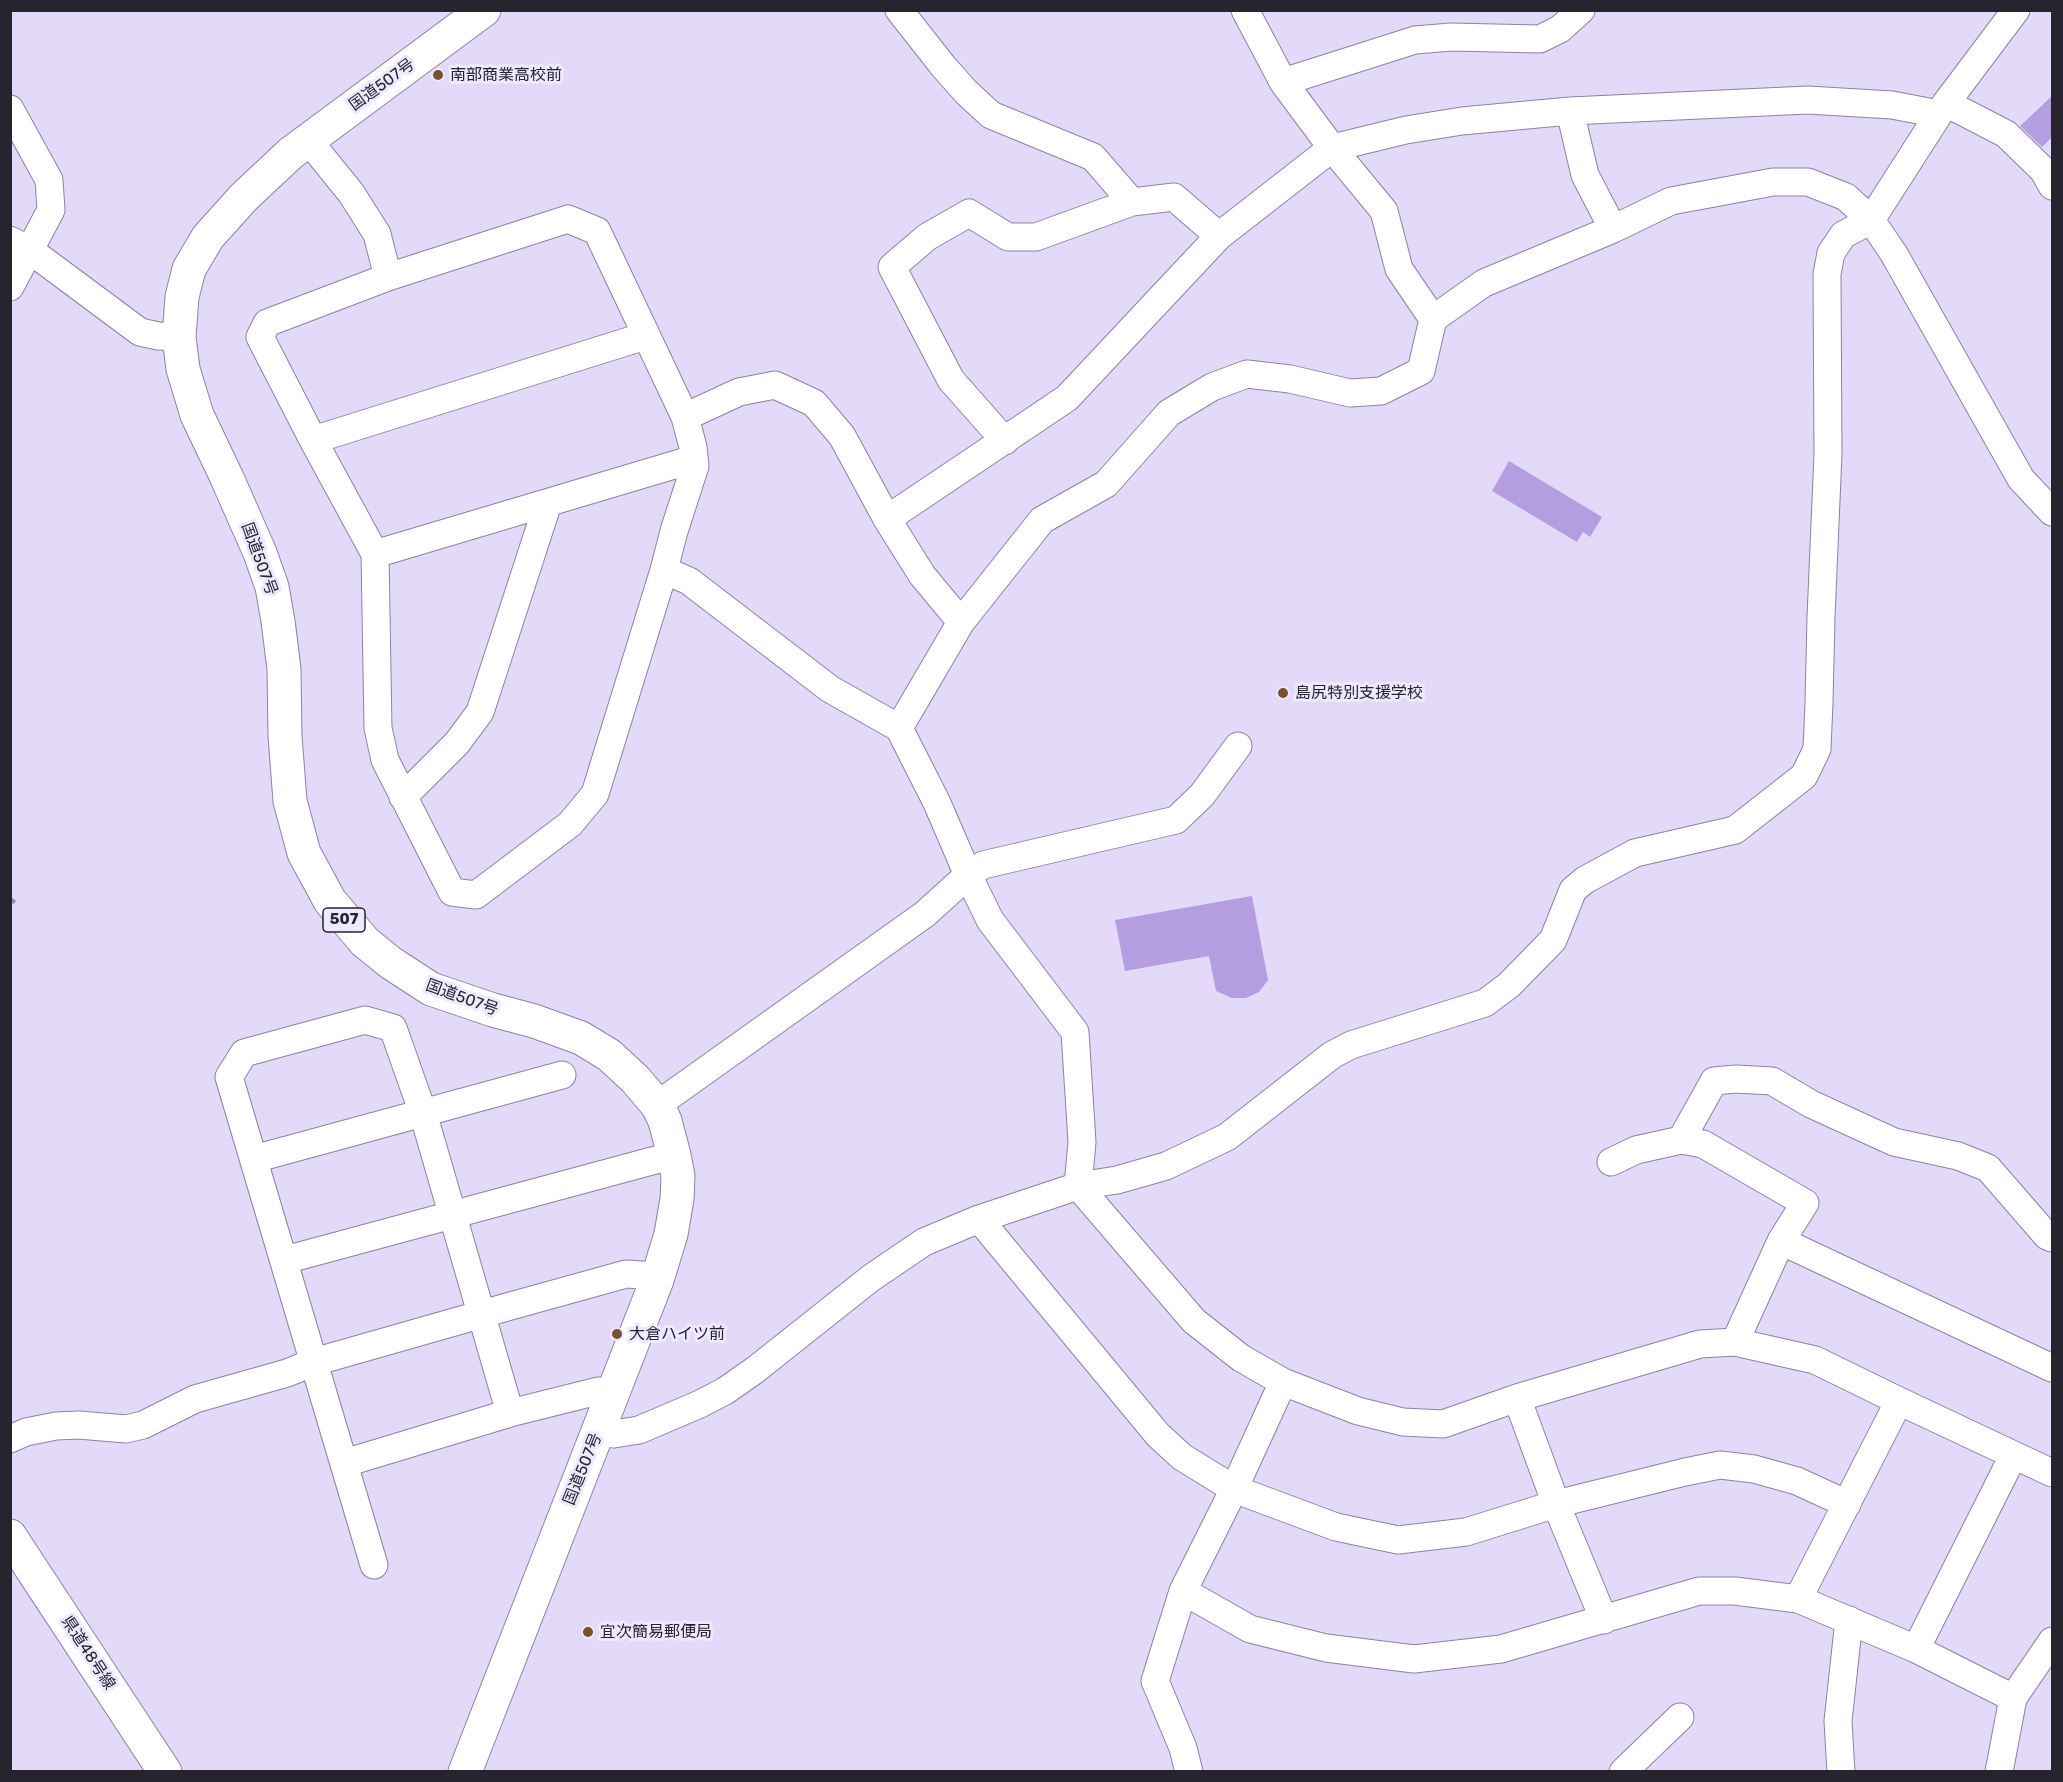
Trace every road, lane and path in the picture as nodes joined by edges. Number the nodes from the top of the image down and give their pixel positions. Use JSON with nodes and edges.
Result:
{"nodes":[{"id":1,"x":484,"y":10,"type":"edge"},
{"id":2,"x":899,"y":10,"type":"edge"},
{"id":3,"x":1245,"y":10,"type":"edge"},
{"id":4,"x":1581,"y":10,"type":"edge"},
{"id":5,"x":2016,"y":10,"type":"edge"},
{"id":6,"x":1283,"y":82,"type":"junction"},
{"id":7,"x":10,"y":109,"type":"edge"},
{"id":8,"x":1942,"y":109,"type":"junction"},
{"id":9,"x":1570,"y":111,"type":"junction"},
{"id":10,"x":308,"y":140,"type":"junction"},
{"id":11,"x":1332,"y":148,"type":"junction"},
{"id":12,"x":2052,"y":186,"type":"edge"},
{"id":13,"x":1132,"y":202,"type":"junction"},
{"id":14,"x":1870,"y":220,"type":"junction"},
{"id":15,"x":1613,"y":229,"type":"junction"},
{"id":16,"x":1219,"y":236,"type":"junction"},
{"id":17,"x":21,"y":245,"type":"edge"},
{"id":18,"x":388,"y":277,"type":"junction"},
{"id":19,"x":10,"y":287,"type":"edge"},
{"id":20,"x":1433,"y":320,"type":"junction"},
{"id":21,"x":645,"y":336,"type":"junction"},
{"id":22,"x":178,"y":337,"type":"junction"},
{"id":23,"x":685,"y":417,"type":"junction"},
{"id":24,"x":313,"y":440,"type":"junction"},
{"id":25,"x":1005,"y":441,"type":"junction"},
{"id":26,"x":694,"y":459,"type":"junction"},
{"id":27,"x":548,"y":502,"type":"junction"},
{"id":28,"x":2052,"y":512,"type":"edge"},
{"id":29,"x":887,"y":519,"type":"junction"},
{"id":30,"x":375,"y":554,"type":"junction"},
{"id":31,"x":664,"y":570,"type":"junction"},
{"id":32,"x":962,"y":622,"type":"junction"},
{"id":33,"x":899,"y":728,"type":"junction"},
{"id":34,"x":1238,"y":746,"type":"dead end"},
{"id":35,"x":403,"y":797,"type":"junction"},
{"id":36,"x":968,"y":875,"type":"junction"},
{"id":37,"x":10,"y":899,"type":"edge"},
{"id":38,"x":16,"y":903,"type":"dead end"},
{"id":39,"x":562,"y":1075,"type":"dead end"},
{"id":40,"x":658,"y":1107,"type":"junction"},
{"id":41,"x":423,"y":1113,"type":"junction"},
{"id":42,"x":1680,"y":1140,"type":"junction"},
{"id":43,"x":674,"y":1155,"type":"junction"},
{"id":44,"x":254,"y":1159,"type":"junction"},
{"id":45,"x":1611,"y":1162,"type":"dead end"},
{"id":46,"x":1078,"y":1186,"type":"junction"},
{"id":47,"x":451,"y":1214,"type":"junction"},
{"id":48,"x":979,"y":1219,"type":"junction"},
{"id":49,"x":2052,"y":1238,"type":"edge"},
{"id":50,"x":1781,"y":1241,"type":"junction"},
{"id":51,"x":285,"y":1260,"type":"junction"},
{"id":52,"x":657,"y":1280,"type":"junction"},
{"id":53,"x":481,"y":1315,"type":"junction"},
{"id":54,"x":1735,"y":1342,"type":"junction"},
{"id":55,"x":314,"y":1362,"type":"junction"},
{"id":56,"x":2052,"y":1368,"type":"edge"},
{"id":57,"x":1282,"y":1382,"type":"junction"},
{"id":58,"x":614,"y":1392,"type":"junction"},
{"id":59,"x":1517,"y":1398,"type":"junction"},
{"id":60,"x":1899,"y":1401,"type":"junction"},
{"id":61,"x":510,"y":1413,"type":"junction"},
{"id":62,"x":598,"y":1432,"type":"junction"},
{"id":63,"x":10,"y":1439,"type":"edge"},
{"id":64,"x":2013,"y":1456,"type":"junction"},
{"id":65,"x":345,"y":1463,"type":"junction"},
{"id":66,"x":2052,"y":1473,"type":"edge"},
{"id":67,"x":1234,"y":1489,"type":"junction"},
{"id":68,"x":1556,"y":1504,"type":"junction"},
{"id":69,"x":1847,"y":1504,"type":"junction"},
{"id":70,"x":10,"y":1536,"type":"edge"},
{"id":71,"x":374,"y":1565,"type":"dead end"},
{"id":72,"x":1182,"y":1591,"type":"junction"},
{"id":73,"x":1798,"y":1599,"type":"junction"},
{"id":74,"x":1604,"y":1620,"type":"junction"},
{"id":75,"x":1849,"y":1620,"type":"junction"},
{"id":76,"x":2052,"y":1641,"type":"edge"},
{"id":77,"x":1916,"y":1649,"type":"junction"},
{"id":78,"x":2013,"y":1698,"type":"junction"},
{"id":79,"x":1680,"y":1717,"type":"dead end"},
{"id":80,"x":165,"y":1772,"type":"edge"},
{"id":81,"x":465,"y":1772,"type":"edge"},
{"id":82,"x":1189,"y":1772,"type":"edge"},
{"id":83,"x":1623,"y":1772,"type":"edge"},
{"id":84,"x":1841,"y":1772,"type":"edge"},
{"id":85,"x":2000,"y":1772,"type":"edge"}],
"edges":[{"from":1,"to":10,"type":"main road","name":"国道507号","number":"507"},
{"from":2,"to":13,"type":"street"},
{"from":3,"to":6,"type":"street"},
{"from":4,"to":6,"type":"street"},
{"from":5,"to":8,"type":"street"},
{"from":6,"to":11,"type":"street"},
{"from":7,"to":17,"type":"street"},
{"from":8,"to":9,"type":"street"},
{"from":8,"to":12,"type":"street"},
{"from":8,"to":14,"type":"street"},
{"from":9,"to":11,"type":"street"},
{"from":9,"to":15,"type":"street"},
{"from":10,"to":18,"type":"street"},
{"from":10,"to":22,"type":"main road","name":"国道507号","number":"507"},
{"from":11,"to":16,"type":"street"},
{"from":11,"to":20,"type":"street"},
{"from":13,"to":16,"type":"street"},
{"from":13,"to":25,"type":"street"},
{"from":14,"to":15,"type":"street"},
{"from":14,"to":28,"type":"street"},
{"from":14,"to":46,"type":"street"},
{"from":15,"to":20,"type":"street"},
{"from":16,"to":25,"type":"street"},
{"from":17,"to":19,"type":"street"},
{"from":17,"to":22,"type":"street"},
{"from":18,"to":21,"type":"street"},
{"from":18,"to":24,"type":"street"},
{"from":20,"to":32,"type":"street"},
{"from":21,"to":23,"type":"street"},
{"from":21,"to":24,"type":"street"},
{"from":22,"to":40,"type":"main road","name":"国道507号","number":"507"},
{"from":23,"to":26,"type":"street"},
{"from":23,"to":29,"type":"street"},
{"from":24,"to":30,"type":"street"},
{"from":25,"to":29,"type":"street"},
{"from":26,"to":27,"type":"street"},
{"from":26,"to":31,"type":"street"},
{"from":27,"to":30,"type":"street"},
{"from":27,"to":35,"type":"street"},
{"from":29,"to":32,"type":"street"},
{"from":30,"to":35,"type":"street"},
{"from":31,"to":33,"type":"street"},
{"from":31,"to":35,"type":"street"},
{"from":32,"to":33,"type":"street"},
{"from":33,"to":36,"type":"street"},
{"from":34,"to":36,"type":"street"},
{"from":36,"to":40,"type":"street"},
{"from":36,"to":46,"type":"street"},
{"from":37,"to":38,"type":"path"},
{"from":39,"to":41,"type":"street"},
{"from":40,"to":43,"type":"main road","name":"国道507号","number":"507"},
{"from":41,"to":44,"type":"street"},
{"from":41,"to":44,"type":"street"},
{"from":41,"to":47,"type":"street"},
{"from":42,"to":45,"type":"street"},
{"from":42,"to":49,"type":"street"},
{"from":42,"to":50,"type":"street"},
{"from":43,"to":47,"type":"street"},
{"from":43,"to":52,"type":"main road","name":"国道507号","number":"507"},
{"from":44,"to":51,"type":"street"},
{"from":46,"to":48,"type":"street"},
{"from":46,"to":57,"type":"street"},
{"from":47,"to":51,"type":"street"},
{"from":47,"to":53,"type":"street"},
{"from":48,"to":62,"type":"street"},
{"from":48,"to":67,"type":"street"},
{"from":50,"to":54,"type":"street"},
{"from":50,"to":56,"type":"street"},
{"from":51,"to":55,"type":"street"},
{"from":52,"to":53,"type":"street"},
{"from":52,"to":58,"type":"main road","name":"国道507号","number":"507"},
{"from":53,"to":55,"type":"street"},
{"from":53,"to":61,"type":"street"},
{"from":54,"to":59,"type":"street"},
{"from":54,"to":60,"type":"street"},
{"from":55,"to":63,"type":"street"},
{"from":55,"to":65,"type":"street"},
{"from":57,"to":59,"type":"street"},
{"from":57,"to":67,"type":"street"},
{"from":58,"to":61,"type":"street"},
{"from":58,"to":62,"type":"main road","name":"国道507号","number":"507"},
{"from":59,"to":68,"type":"street"},
{"from":60,"to":64,"type":"street"},
{"from":60,"to":69,"type":"street"},
{"from":61,"to":65,"type":"street"},
{"from":62,"to":81,"type":"main road","name":"国道507号","number":"507"},
{"from":64,"to":66,"type":"street"},
{"from":64,"to":77,"type":"street"},
{"from":65,"to":71,"type":"street"},
{"from":67,"to":68,"type":"street"},
{"from":67,"to":72,"type":"street"},
{"from":68,"to":69,"type":"street"},
{"from":68,"to":74,"type":"street"},
{"from":69,"to":73,"type":"street"},
{"from":70,"to":80,"type":"main road","name":"県道48号線"},
{"from":72,"to":74,"type":"street"},
{"from":72,"to":82,"type":"street"},
{"from":73,"to":74,"type":"street"},
{"from":73,"to":75,"type":"street"},
{"from":75,"to":77,"type":"street"},
{"from":75,"to":84,"type":"street"},
{"from":76,"to":78,"type":"street"},
{"from":77,"to":78,"type":"street"},
{"from":78,"to":85,"type":"street"},
{"from":79,"to":83,"type":"street"}]}
